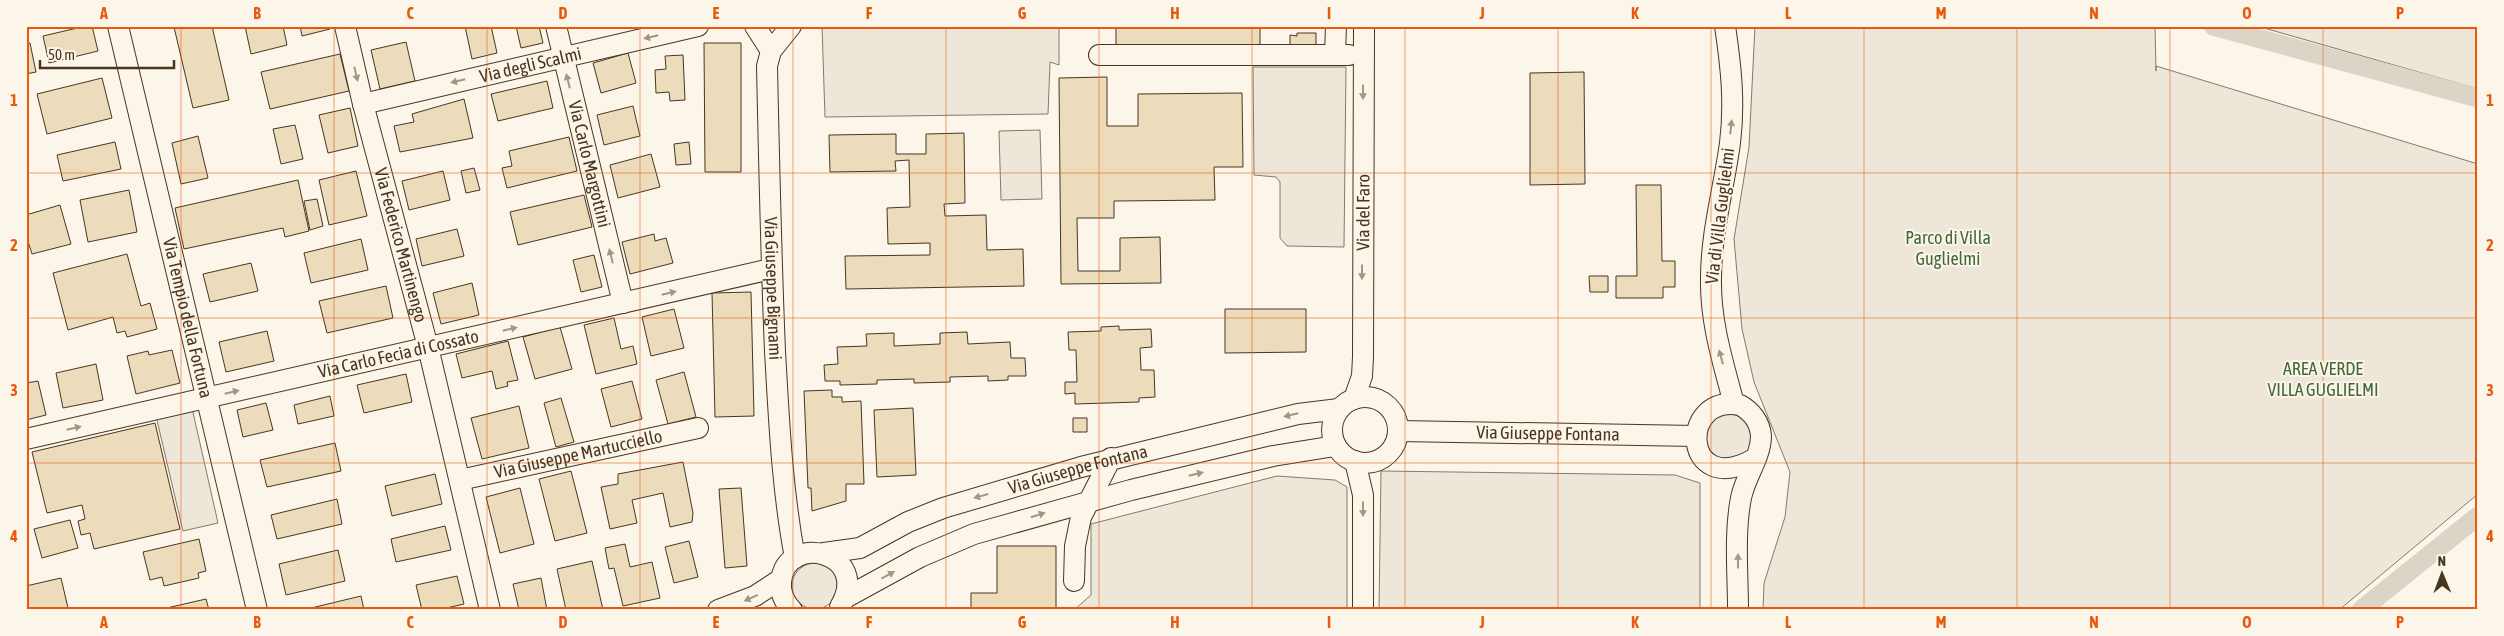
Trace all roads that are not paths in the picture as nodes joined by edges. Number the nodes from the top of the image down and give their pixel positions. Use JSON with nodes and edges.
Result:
{"nodes":[{"id":1,"x":118,"y":26,"type":"edge"},
{"id":2,"x":345,"y":26,"type":"edge"},
{"id":3,"x":556,"y":26,"type":"edge"},
{"id":4,"x":698,"y":26,"type":"edge"},
{"id":5,"x":755,"y":26,"type":"edge"},
{"id":6,"x":791,"y":26,"type":"edge"},
{"id":7,"x":1336,"y":26,"type":"edge"},
{"id":8,"x":1364,"y":26,"type":"edge"},
{"id":9,"x":1725,"y":26,"type":"edge"},
{"id":10,"x":771,"y":51,"type":"junction"},
{"id":11,"x":1099,"y":55,"type":"dead end"},
{"id":12,"x":562,"y":56,"type":"junction"},
{"id":13,"x":1335,"y":56,"type":"junction"},
{"id":14,"x":1363,"y":56,"type":"junction"},
{"id":15,"x":363,"y":104,"type":"junction"},
{"id":16,"x":771,"y":269,"type":"junction"},
{"id":17,"x":623,"y":303,"type":"junction"},
{"id":18,"x":428,"y":347,"type":"junction"},
{"id":19,"x":207,"y":398,"type":"junction"},
{"id":20,"x":1346,"y":404,"type":"junction"},
{"id":21,"x":1734,"y":404,"type":"junction"},
{"id":22,"x":698,"y":428,"type":"dead end"},
{"id":23,"x":1399,"y":431,"type":"junction"},
{"id":24,"x":1696,"y":436,"type":"junction"},
{"id":25,"x":26,"y":439,"type":"edge"},
{"id":26,"x":1335,"y":446,"type":"junction"},
{"id":27,"x":1111,"y":458,"type":"junction"},
{"id":28,"x":1754,"y":459,"type":"junction"},
{"id":29,"x":1355,"y":461,"type":"junction"},
{"id":30,"x":460,"y":480,"type":"junction"},
{"id":31,"x":1088,"y":501,"type":"junction"},
{"id":32,"x":824,"y":553,"type":"junction"},
{"id":33,"x":794,"y":558,"type":"junction"},
{"id":34,"x":781,"y":579,"type":"junction"},
{"id":35,"x":1074,"y":581,"type":"dead end"},
{"id":36,"x":841,"y":604,"type":"edge"},
{"id":37,"x":258,"y":610,"type":"edge"},
{"id":38,"x":490,"y":610,"type":"edge"},
{"id":39,"x":718,"y":610,"type":"edge"},
{"id":40,"x":792,"y":610,"type":"edge"},
{"id":41,"x":1363,"y":610,"type":"edge"},
{"id":42,"x":1738,"y":610,"type":"edge"}],
"edges":[{"from":1,"to":19,"type":"street","name":"Via Tempio della Fortuna"},
{"from":2,"to":15,"type":"street","name":"Via Federico Martinengo","one_way":true},
{"from":3,"to":12,"type":"street","name":"Via Carlo Margottini"},
{"from":4,"to":12,"type":"street","name":"Via degli Scalmi","one_way":true},
{"from":5,"to":10,"type":"street"},
{"from":6,"to":10,"type":"street","name":"Via Giuseppe Bignami"},
{"from":7,"to":13,"type":"street"},
{"from":8,"to":14,"type":"street","name":"Via del Faro"},
{"from":21,"to":9,"type":"street","name":"Via di Villa Guglielmi","one_way":true},
{"from":10,"to":16,"type":"street","name":"Via Giuseppe Bignami"},
{"from":11,"to":13,"type":"street"},
{"from":12,"to":15,"type":"street","name":"Via degli Scalmi","one_way":true},
{"from":17,"to":12,"type":"street","name":"Via Carlo Margottini","one_way":true},
{"from":13,"to":14,"type":"street"},
{"from":14,"to":20,"type":"street","name":"Via del Faro","one_way":true},
{"from":15,"to":18,"type":"street","name":"Via Federico Martinengo"},
{"from":17,"to":16,"type":"street","name":"Via Carlo Fecia di Cossato","one_way":true},
{"from":16,"to":33,"type":"street","name":"Via Giuseppe Bignami"},
{"from":18,"to":17,"type":"street","name":"Via Carlo Fecia di Cossato","one_way":true},
{"from":19,"to":18,"type":"street","name":"Via Carlo Fecia di Cossato","one_way":true},
{"from":18,"to":30,"type":"street","name":"Via Federico Martinengo"},
{"from":25,"to":19,"type":"street","name":"Via Carlo Fecia di Cossato","one_way":true},
{"from":19,"to":37,"type":"street","name":"Via Tempio della Fortuna"},
{"from":20,"to":23,"type":"street"},
{"from":20,"to":26,"type":"street"},
{"from":20,"to":27,"type":"street","name":"Via Giuseppe Fontana","one_way":true},
{"from":21,"to":24,"type":"street"},
{"from":21,"to":28,"type":"street"},
{"from":22,"to":30,"type":"street","name":"Via Giuseppe Martucciello"},
{"from":23,"to":24,"type":"street","name":"Via Giuseppe Fontana"},
{"from":23,"to":29,"type":"street"},
{"from":24,"to":28,"type":"street"},
{"from":26,"to":29,"type":"street"},
{"from":31,"to":26,"type":"street","name":"Via Giuseppe Fontana","one_way":true},
{"from":27,"to":31,"type":"street"},
{"from":27,"to":32,"type":"street","name":"Via Giuseppe Fontana","one_way":true},
{"from":42,"to":28,"type":"street","one_way":true},
{"from":29,"to":41,"type":"street","one_way":true},
{"from":30,"to":38,"type":"street","name":"Via Federico Martinengo"},
{"from":31,"to":35,"type":"street"},
{"from":36,"to":31,"type":"street","name":"Via Giuseppe Fontana","one_way":true},
{"from":32,"to":33,"type":"street","name":"Via Giuseppe Fontana"},
{"from":32,"to":36,"type":"street"},
{"from":33,"to":34,"type":"street"},
{"from":34,"to":39,"type":"street","one_way":true},
{"from":34,"to":40,"type":"street"}]}
